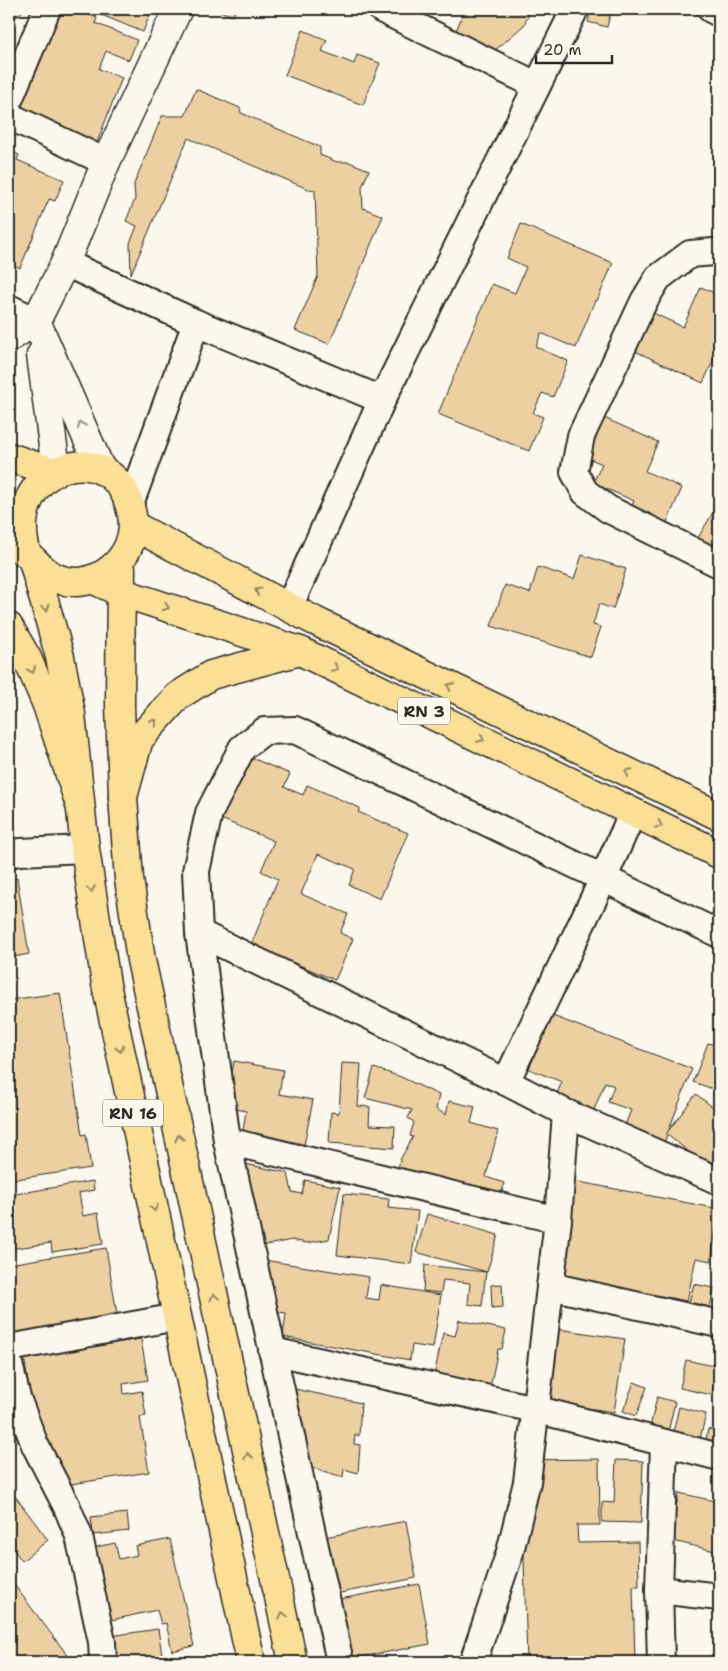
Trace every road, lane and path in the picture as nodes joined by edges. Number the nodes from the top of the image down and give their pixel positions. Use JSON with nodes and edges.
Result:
{"nodes":[{"id":1,"x":47,"y":9,"type":"edge"},
{"id":2,"x":178,"y":9,"type":"edge"},
{"id":3,"x":381,"y":9,"type":"edge"},
{"id":4,"x":575,"y":9,"type":"edge"},
{"id":5,"x":711,"y":9,"type":"edge"},
{"id":6,"x":719,"y":13,"type":"edge"},
{"id":7,"x":536,"y":85,"type":"junction"},
{"id":8,"x":9,"y":100,"type":"edge"},
{"id":9,"x":9,"y":116,"type":"edge"},
{"id":10,"x":106,"y":162,"type":"junction"},
{"id":11,"x":719,"y":254,"type":"edge"},
{"id":12,"x":65,"y":263,"type":"junction"},
{"id":13,"x":9,"y":308,"type":"edge"},
{"id":14,"x":36,"y":321,"type":"junction"},
{"id":15,"x":196,"y":323,"type":"junction"},
{"id":16,"x":9,"y":338,"type":"edge"},
{"id":17,"x":382,"y":400,"type":"junction"},
{"id":18,"x":9,"y":457,"type":"edge"},
{"id":19,"x":53,"y":470,"type":"junction"},
{"id":20,"x":101,"y":470,"type":"junction"},
{"id":21,"x":132,"y":515,"type":"junction"},
{"id":22,"x":23,"y":553,"type":"edge"},
{"id":23,"x":122,"y":559,"type":"junction"},
{"id":24,"x":719,"y":564,"type":"edge"},
{"id":25,"x":92,"y":579,"type":"junction"},
{"id":26,"x":120,"y":592,"type":"junction"},
{"id":27,"x":289,"y":607,"type":"junction"},
{"id":28,"x":9,"y":627,"type":"edge"},
{"id":29,"x":300,"y":651,"type":"junction"},
{"id":30,"x":123,"y":797,"type":"junction"},
{"id":31,"x":79,"y":802,"type":"junction"},
{"id":32,"x":633,"y":812,"type":"junction"},
{"id":33,"x":719,"y":816,"type":"edge"},
{"id":34,"x":85,"y":849,"type":"junction"},
{"id":35,"x":9,"y":854,"type":"edge"},
{"id":36,"x":719,"y":854,"type":"edge"},
{"id":37,"x":603,"y":879,"type":"junction"},
{"id":38,"x":199,"y":933,"type":"junction"},
{"id":39,"x":719,"y":934,"type":"edge"},
{"id":40,"x":506,"y":1082,"type":"junction"},
{"id":41,"x":566,"y":1113,"type":"junction"},
{"id":42,"x":227,"y":1141,"type":"junction"},
{"id":43,"x":719,"y":1181,"type":"edge"},
{"id":44,"x":558,"y":1220,"type":"junction"},
{"id":45,"x":550,"y":1286,"type":"junction"},
{"id":46,"x":177,"y":1317,"type":"junction"},
{"id":47,"x":719,"y":1324,"type":"edge"},
{"id":48,"x":9,"y":1348,"type":"edge"},
{"id":49,"x":272,"y":1351,"type":"junction"},
{"id":50,"x":9,"y":1364,"type":"edge"},
{"id":51,"x":13,"y":1403,"type":"edge"},
{"id":52,"x":535,"y":1409,"type":"junction"},
{"id":53,"x":664,"y":1443,"type":"junction"},
{"id":54,"x":719,"y":1457,"type":"edge"},
{"id":55,"x":659,"y":1590,"type":"junction"},
{"id":56,"x":719,"y":1597,"type":"edge"},
{"id":57,"x":103,"y":1662,"type":"edge"},
{"id":58,"x":251,"y":1662,"type":"edge"},
{"id":59,"x":293,"y":1662,"type":"edge"},
{"id":60,"x":340,"y":1662,"type":"edge"},
{"id":61,"x":473,"y":1662,"type":"edge"},
{"id":62,"x":661,"y":1662,"type":"edge"}],
"edges":[{"from":1,"to":8,"type":"street"},
{"from":2,"to":10,"type":"main road"},
{"from":3,"to":7,"type":"street"},
{"from":4,"to":7,"type":"street"},
{"from":5,"to":6,"type":"street"},
{"from":7,"to":17,"type":"street"},
{"from":9,"to":10,"type":"street"},
{"from":10,"to":12,"type":"main road"},
{"from":11,"to":24,"type":"street"},
{"from":12,"to":14,"type":"main road"},
{"from":12,"to":15,"type":"street"},
{"from":13,"to":14,"type":"street"},
{"from":14,"to":16,"type":"main road"},
{"from":14,"to":19,"type":"main road"},
{"from":20,"to":14,"type":"main road","one_way":true},
{"from":15,"to":17,"type":"street"},
{"from":15,"to":21,"type":"street"},
{"from":17,"to":27,"type":"street"},
{"from":18,"to":19,"type":"main road"},
{"from":19,"to":20,"type":"main road"},
{"from":19,"to":22,"type":"main road"},
{"from":20,"to":21,"type":"main road"},
{"from":21,"to":23,"type":"main road"},
{"from":27,"to":21,"type":"main road","number":"RN 3","one_way":true},
{"from":22,"to":25,"type":"main road"},
{"from":22,"to":31,"type":"main road","number":"RN 16","one_way":true},
{"from":23,"to":25,"type":"main road"},
{"from":23,"to":26,"type":"main road","number":"RN 16"},
{"from":25,"to":26,"type":"main road","number":"RN 3"},
{"from":26,"to":29,"type":"main road","number":"RN 3","one_way":true},
{"from":26,"to":30,"type":"main road","number":"RN 16"},
{"from":33,"to":27,"type":"main road","number":"RN 3","one_way":true},
{"from":28,"to":31,"type":"main road","one_way":true},
{"from":30,"to":29,"type":"main road","one_way":true},
{"from":29,"to":32,"type":"main road","number":"RN 3","one_way":true},
{"from":59,"to":30,"type":"main road","number":"RN 16","one_way":true},
{"from":31,"to":34,"type":"main road","number":"RN 16"},
{"from":32,"to":36,"type":"main road","number":"RN 3","one_way":true},
{"from":32,"to":37,"type":"street"},
{"from":34,"to":35,"type":"street"},
{"from":34,"to":46,"type":"main road","number":"RN 16","one_way":true},
{"from":37,"to":38,"type":"street"},
{"from":37,"to":39,"type":"street"},
{"from":37,"to":40,"type":"street"},
{"from":38,"to":40,"type":"street"},
{"from":38,"to":42,"type":"street"},
{"from":40,"to":41,"type":"street"},
{"from":41,"to":43,"type":"street"},
{"from":41,"to":44,"type":"street"},
{"from":42,"to":44,"type":"street"},
{"from":42,"to":49,"type":"street"},
{"from":44,"to":45,"type":"street"},
{"from":45,"to":47,"type":"street"},
{"from":45,"to":52,"type":"street"},
{"from":46,"to":48,"type":"street"},
{"from":46,"to":58,"type":"main road","number":"RN 16"},
{"from":49,"to":52,"type":"street"},
{"from":49,"to":60,"type":"street"},
{"from":50,"to":51,"type":"street"},
{"from":51,"to":57,"type":"street"},
{"from":52,"to":53,"type":"street"},
{"from":52,"to":61,"type":"street"},
{"from":53,"to":54,"type":"street"},
{"from":53,"to":55,"type":"street"},
{"from":55,"to":56,"type":"street"},
{"from":55,"to":62,"type":"street"}]}
